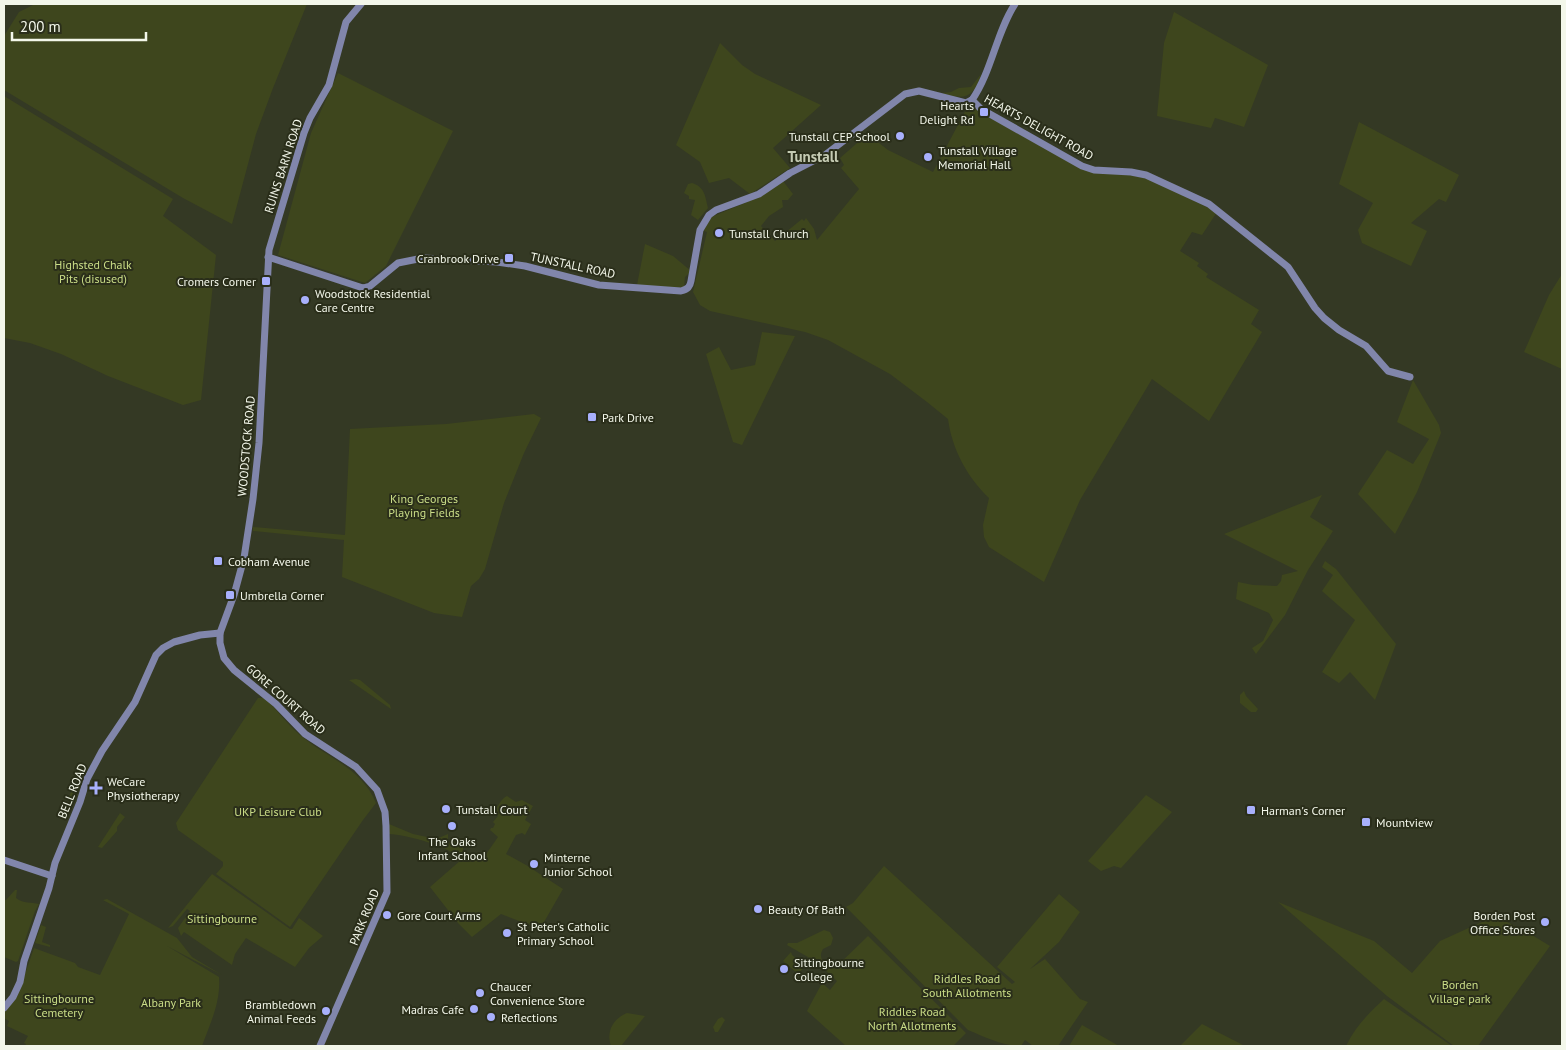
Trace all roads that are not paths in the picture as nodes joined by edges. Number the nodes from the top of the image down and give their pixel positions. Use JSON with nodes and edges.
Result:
{"nodes":[{"id":1,"x":361,"y":4,"type":"edge"},
{"id":2,"x":1015,"y":4,"type":"edge"},
{"id":3,"x":972,"y":100,"type":"junction"},
{"id":4,"x":268,"y":257,"type":"junction"},
{"id":5,"x":1410,"y":377,"type":"dead end"},
{"id":6,"x":220,"y":633,"type":"junction"},
{"id":7,"x":377,"y":790,"type":"joint"},
{"id":8,"x":4,"y":860,"type":"edge"},
{"id":9,"x":52,"y":876,"type":"junction"},
{"id":10,"x":4,"y":1008,"type":"edge"},
{"id":11,"x":320,"y":1046,"type":"edge"}],
"edges":[{"from":1,"to":4,"type":"street","name":"RUINS BARN ROAD"},
{"from":2,"to":3,"type":"street"},
{"from":3,"to":4,"type":"street","name":"TUNSTALL ROAD"},
{"from":3,"to":5,"type":"street","name":"HEARTS DELIGHT ROAD"},
{"from":4,"to":6,"type":"street","name":"WOODSTOCK ROAD"},
{"from":6,"to":7,"type":"street","name":"GORE COURT ROAD"},
{"from":6,"to":9,"type":"street","name":"BELL ROAD"},
{"from":7,"to":11,"type":"street","name":"PARK ROAD"},
{"from":8,"to":9,"type":"street"},
{"from":9,"to":10,"type":"street","name":"BELL ROAD"}]}
